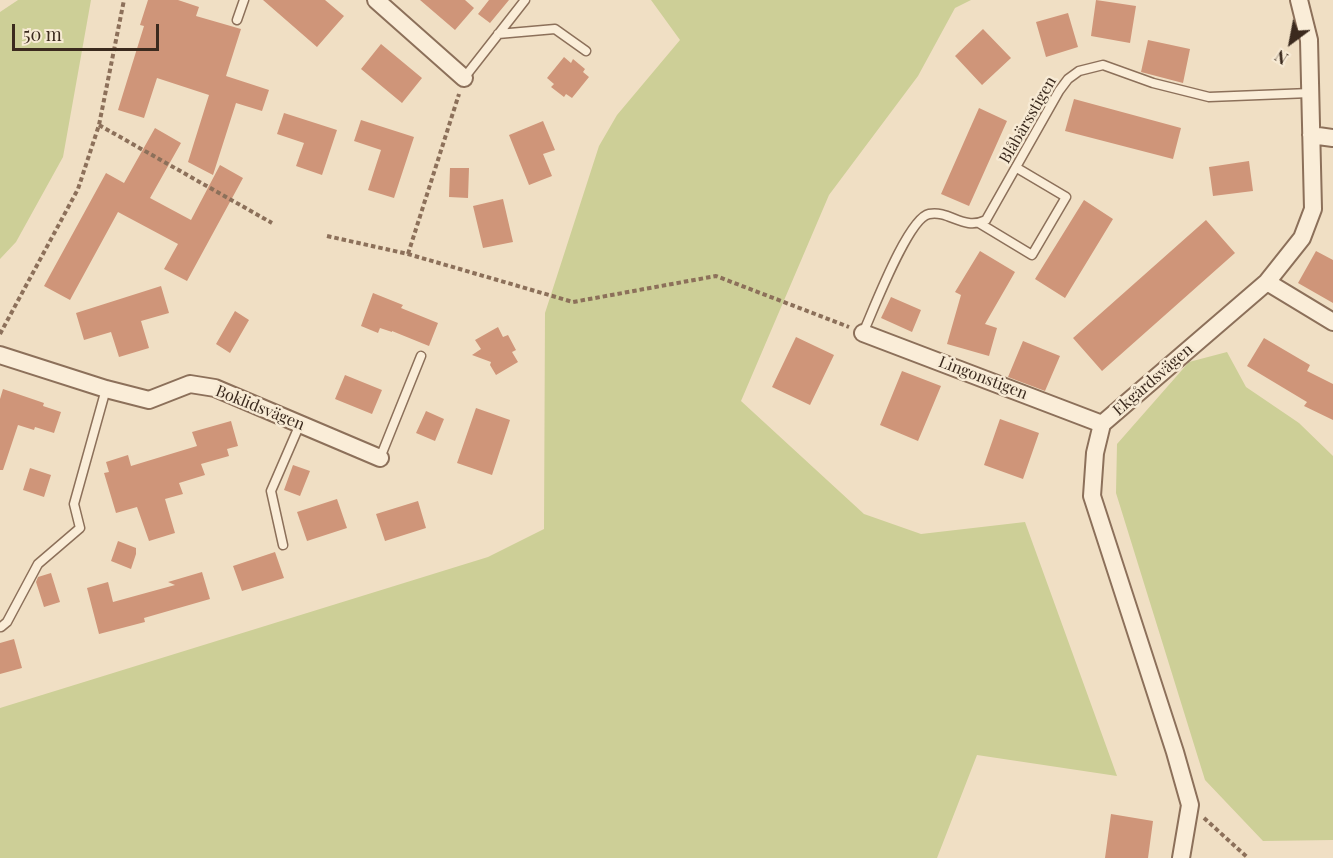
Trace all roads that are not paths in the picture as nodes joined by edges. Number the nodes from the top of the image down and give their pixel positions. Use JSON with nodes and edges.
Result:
{"nodes":[{"id":1,"x":244,"y":0,"type":"edge"},
{"id":2,"x":376,"y":0,"type":"edge"},
{"id":3,"x":525,"y":0,"type":"edge"},
{"id":4,"x":1299,"y":0,"type":"edge"},
{"id":5,"x":237,"y":20,"type":"dead end"},
{"id":6,"x":498,"y":34,"type":"junction"},
{"id":7,"x":586,"y":51,"type":"dead end"},
{"id":8,"x":464,"y":78,"type":"joint"},
{"id":9,"x":1310,"y":93,"type":"junction"},
{"id":10,"x":1311,"y":135,"type":"junction"},
{"id":11,"x":1333,"y":138,"type":"edge"},
{"id":12,"x":1017,"y":168,"type":"junction"},
{"id":13,"x":979,"y":223,"type":"junction"},
{"id":14,"x":1267,"y":282,"type":"junction"},
{"id":15,"x":1333,"y":322,"type":"edge"},
{"id":16,"x":863,"y":333,"type":"joint"},
{"id":17,"x":0,"y":355,"type":"edge"},
{"id":18,"x":422,"y":356,"type":"dead end"},
{"id":19,"x":106,"y":389,"type":"junction"},
{"id":20,"x":300,"y":424,"type":"junction"},
{"id":21,"x":1102,"y":424,"type":"junction"},
{"id":22,"x":380,"y":458,"type":"joint"},
{"id":23,"x":283,"y":545,"type":"dead end"},
{"id":24,"x":1,"y":627,"type":"edge"},
{"id":25,"x":1181,"y":858,"type":"edge"}],
"edges":[{"from":1,"to":5,"type":"lane"},
{"from":2,"to":8,"type":"street"},
{"from":3,"to":6,"type":"lane"},
{"from":4,"to":9,"type":"street","name":"Ekgårdsvägen"},
{"from":6,"to":7,"type":"lane"},
{"from":6,"to":8,"type":"lane"},
{"from":9,"to":10,"type":"street","name":"Ekgårdsvägen"},
{"from":9,"to":12,"type":"lane","name":"Blåbärsstigen"},
{"from":10,"to":11,"type":"street"},
{"from":10,"to":14,"type":"street","name":"Ekgårdsvägen"},
{"from":12,"to":13,"type":"lane","name":"Blåbärsstigen"},
{"from":12,"to":13,"type":"lane"},
{"from":13,"to":16,"type":"lane"},
{"from":14,"to":15,"type":"street"},
{"from":14,"to":21,"type":"street","name":"Ekgårdsvägen"},
{"from":16,"to":21,"type":"street","name":"Lingonstigen"},
{"from":17,"to":19,"type":"street","name":"Boklidsvägen"},
{"from":18,"to":22,"type":"lane"},
{"from":19,"to":20,"type":"street","name":"Boklidsvägen"},
{"from":19,"to":24,"type":"lane"},
{"from":20,"to":22,"type":"street","name":"Boklidsvägen"},
{"from":20,"to":23,"type":"lane"},
{"from":21,"to":25,"type":"street","name":"Ekgårdsvägen"}]}
